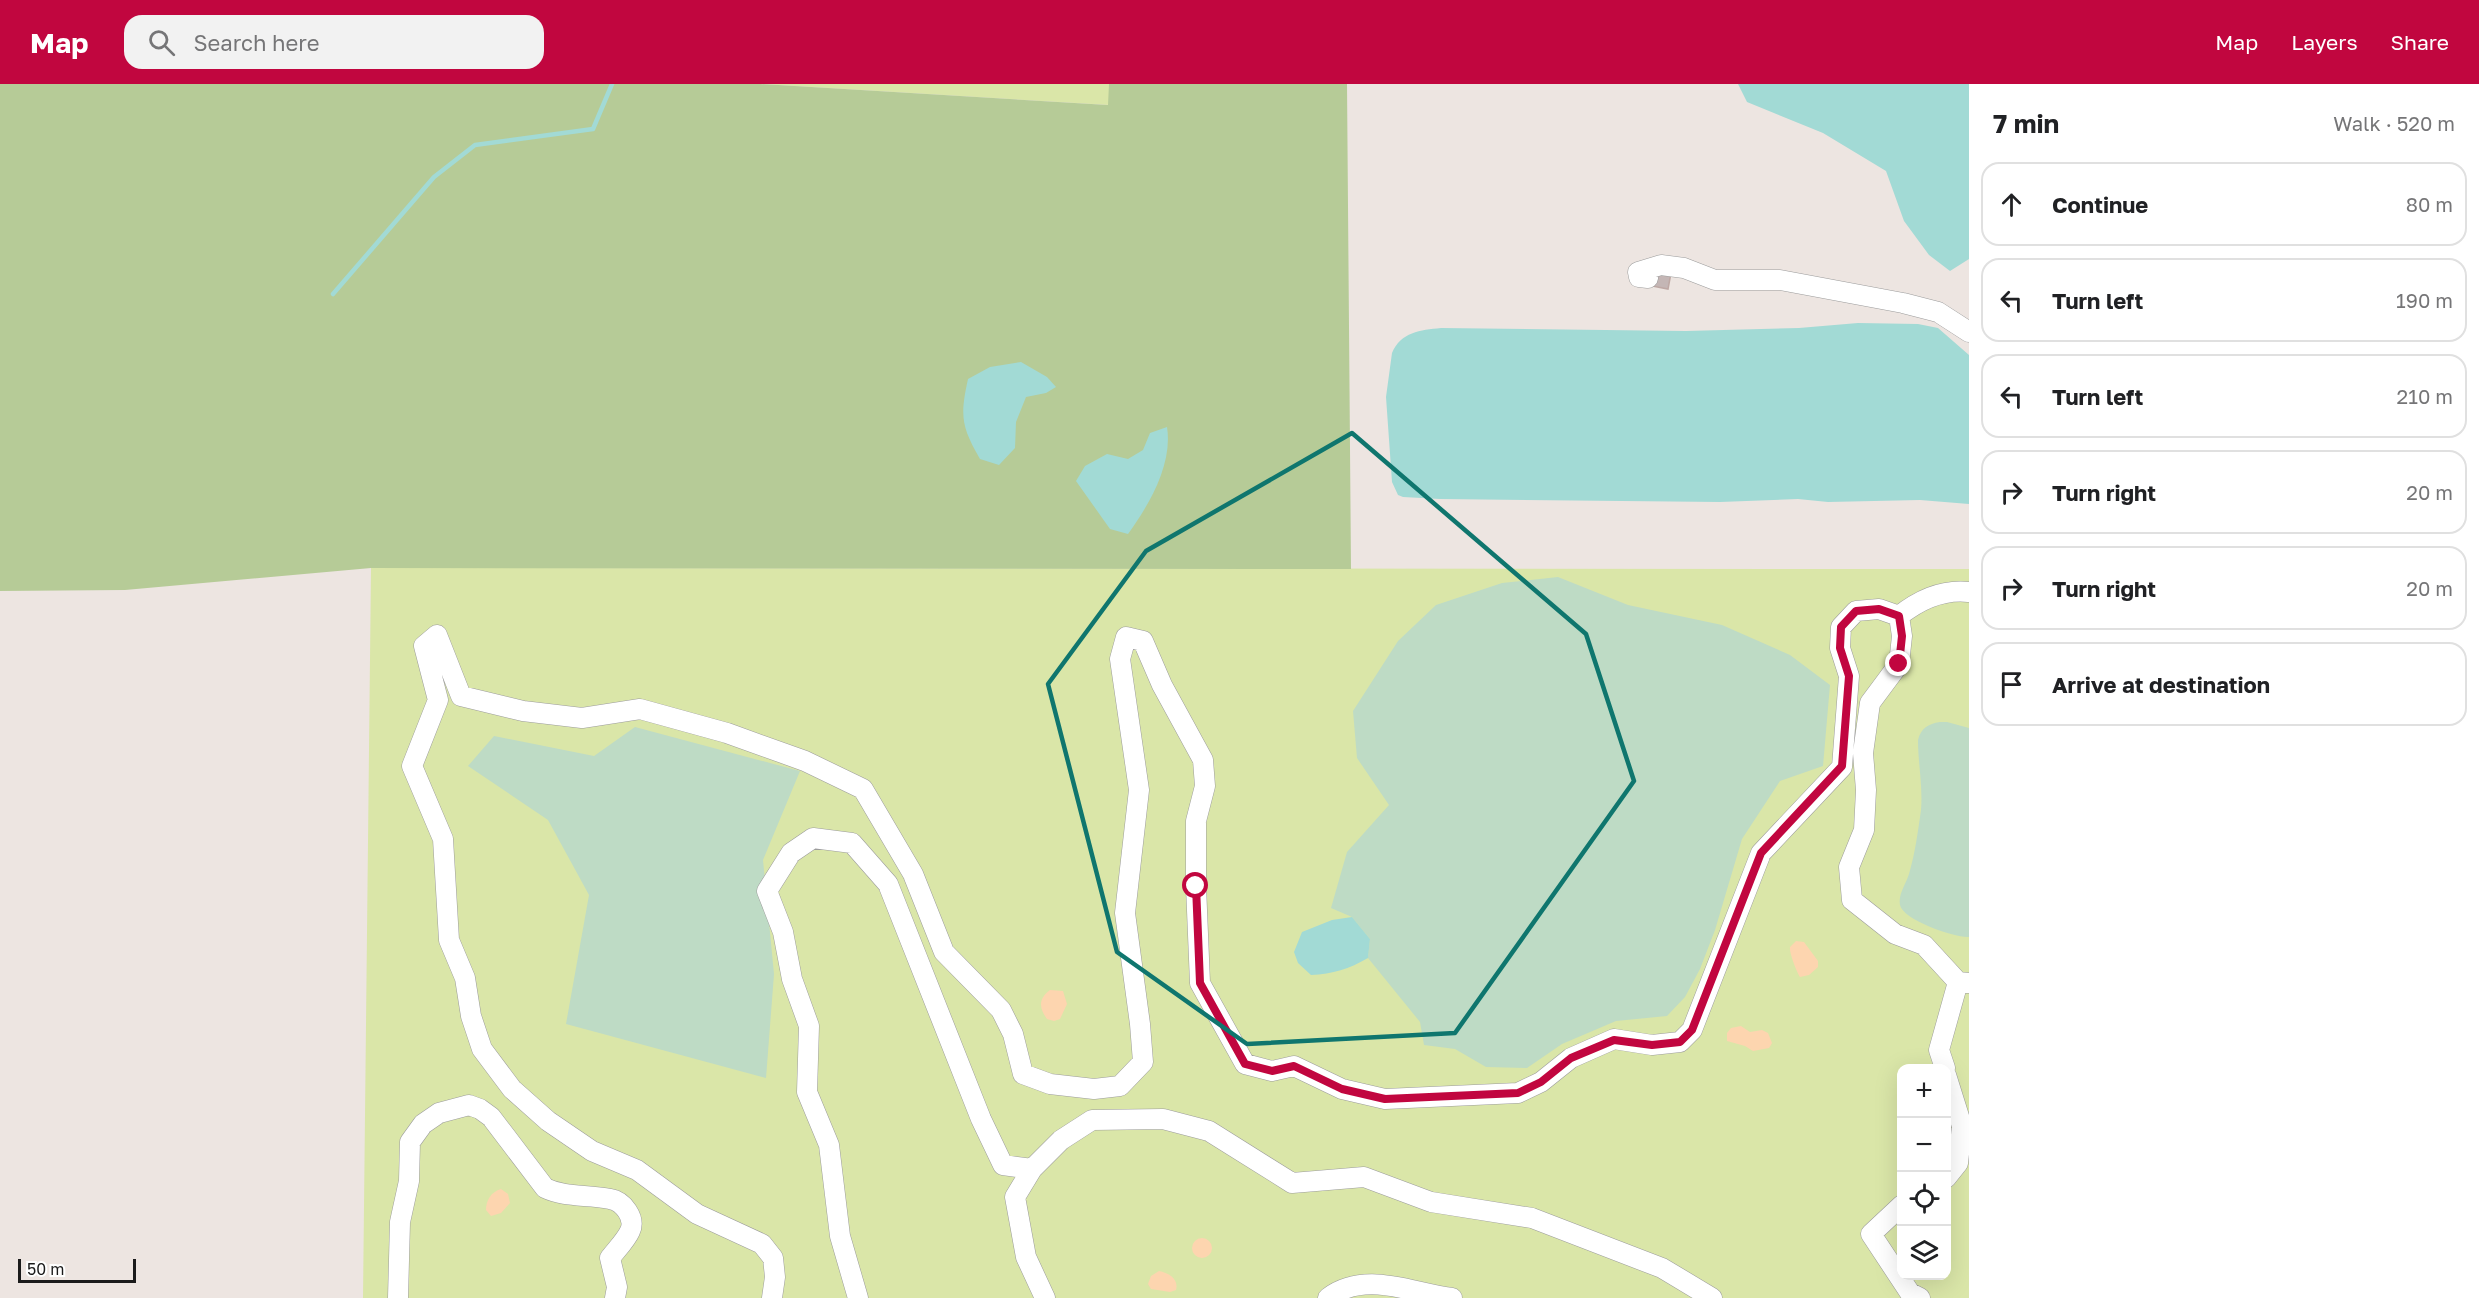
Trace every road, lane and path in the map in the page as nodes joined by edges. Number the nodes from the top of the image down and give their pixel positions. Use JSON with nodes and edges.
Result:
{"nodes":[{"id":1,"x":1648,"y":278,"type":"dead end"},
{"id":2,"x":1969,"y":332,"type":"edge"},
{"id":3,"x":1969,"y":591,"type":"edge"},
{"id":4,"x":1899,"y":616,"type":"junction"},
{"id":5,"x":1964,"y":982,"type":"edge"},
{"id":6,"x":1943,"y":1064,"type":"edge"},
{"id":7,"x":1951,"y":1089,"type":"edge"},
{"id":8,"x":1032,"y":1169,"type":"junction"},
{"id":9,"x":1951,"y":1173,"type":"edge"},
{"id":10,"x":1897,"y":1210,"type":"edge"},
{"id":11,"x":398,"y":1298,"type":"edge"},
{"id":12,"x":615,"y":1298,"type":"edge"},
{"id":13,"x":772,"y":1298,"type":"edge"},
{"id":14,"x":858,"y":1298,"type":"edge"},
{"id":15,"x":1045,"y":1298,"type":"edge"},
{"id":16,"x":1328,"y":1298,"type":"edge"},
{"id":17,"x":1452,"y":1298,"type":"edge"},
{"id":18,"x":1712,"y":1298,"type":"edge"},
{"id":19,"x":1920,"y":1298,"type":"edge"}],
"edges":[{"from":1,"to":2,"type":"lane"},
{"from":3,"to":4,"type":"lane"},
{"from":4,"to":5,"type":"lane"},
{"from":4,"to":13,"type":"lane"},
{"from":5,"to":6,"type":"lane"},
{"from":7,"to":9,"type":"lane"},
{"from":8,"to":14,"type":"lane"},
{"from":8,"to":15,"type":"lane"},
{"from":8,"to":18,"type":"lane"},
{"from":10,"to":19,"type":"lane"},
{"from":11,"to":12,"type":"lane"},
{"from":16,"to":17,"type":"lane"}]}
